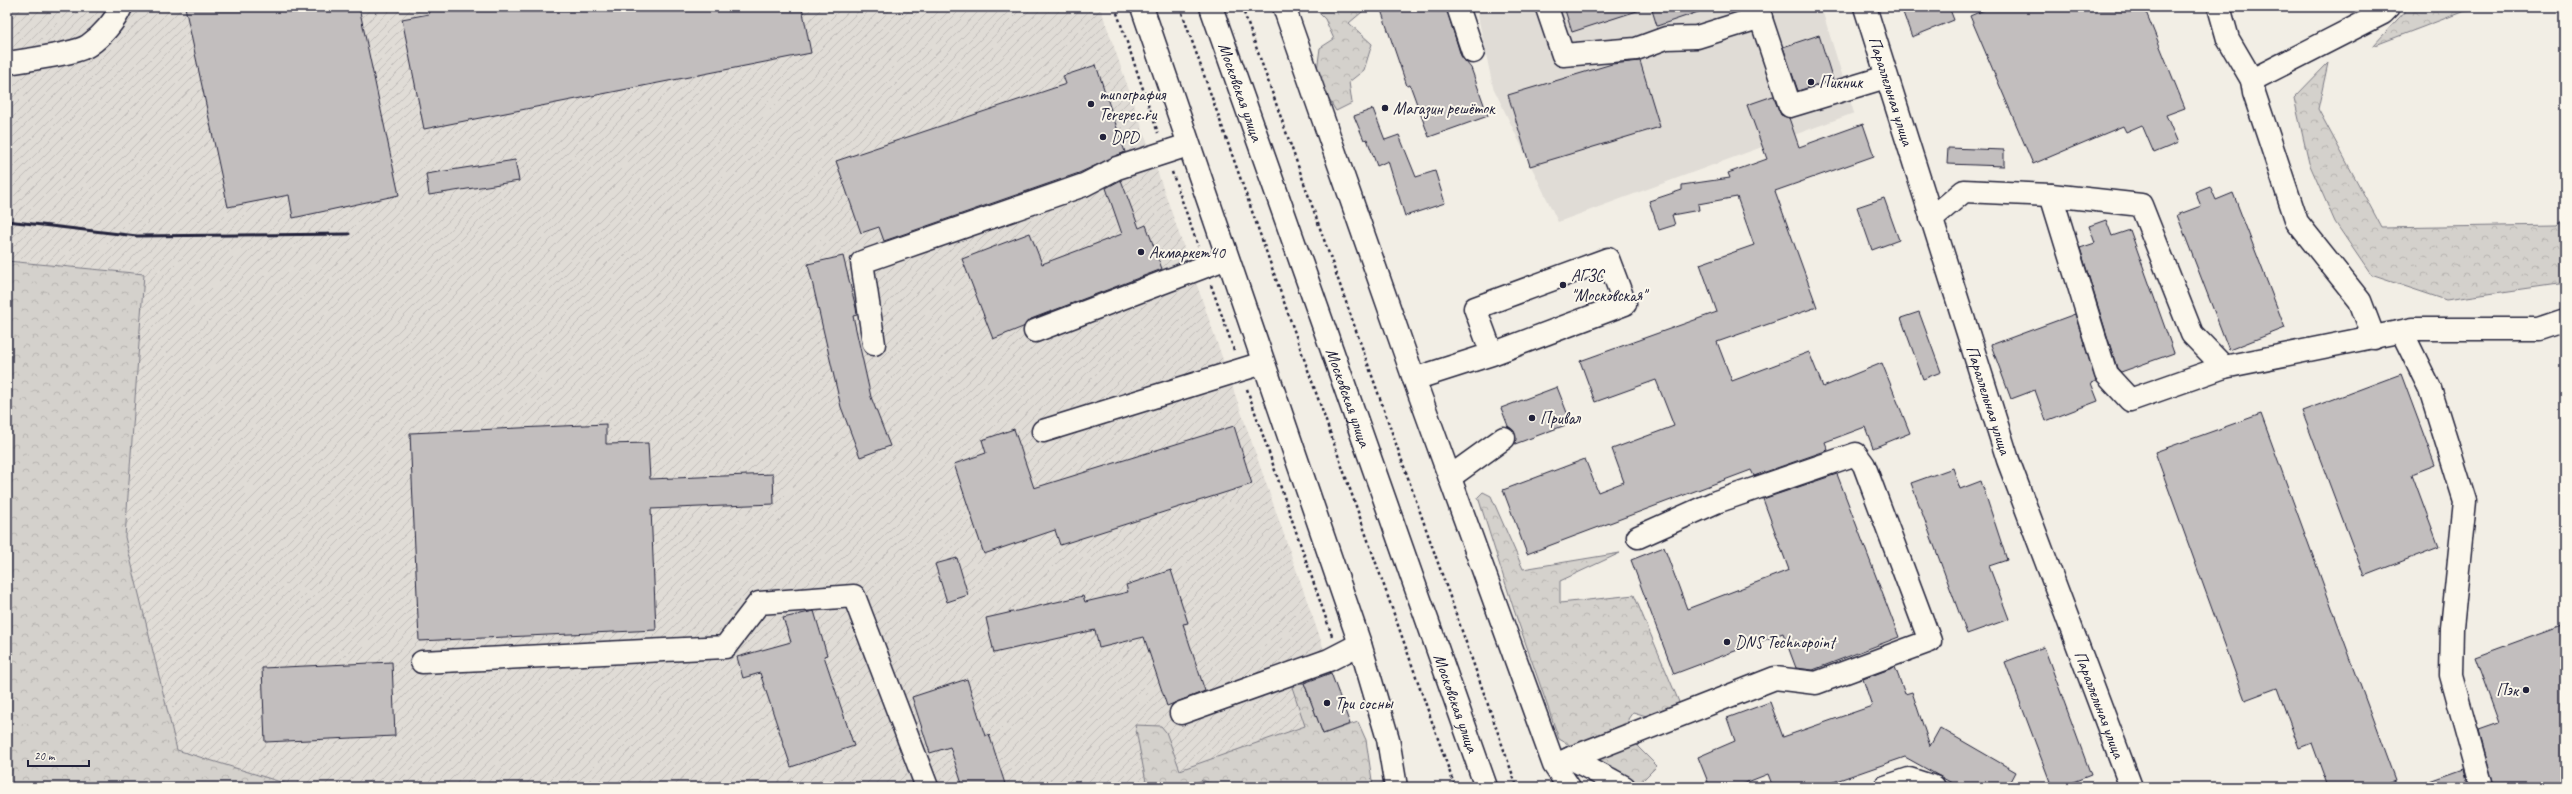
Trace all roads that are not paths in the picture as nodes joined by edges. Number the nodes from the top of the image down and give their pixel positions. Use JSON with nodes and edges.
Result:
{"nodes":[{"id":1,"x":121,"y":7,"type":"edge"},
{"id":2,"x":1142,"y":7,"type":"edge"},
{"id":3,"x":1211,"y":7,"type":"edge"},
{"id":4,"x":1284,"y":7,"type":"edge"},
{"id":5,"x":1458,"y":7,"type":"edge"},
{"id":6,"x":1865,"y":7,"type":"edge"},
{"id":7,"x":2219,"y":7,"type":"edge"},
{"id":8,"x":2389,"y":7,"type":"edge"},
{"id":9,"x":1759,"y":12,"type":"edge"},
{"id":10,"x":1557,"y":19,"type":"edge"},
{"id":11,"x":1473,"y":52,"type":"dead end"},
{"id":12,"x":7,"y":63,"type":"edge"},
{"id":13,"x":1886,"y":77,"type":"junction"},
{"id":14,"x":2252,"y":80,"type":"junction"},
{"id":15,"x":1188,"y":145,"type":"junction"},
{"id":16,"x":2051,"y":195,"type":"junction"},
{"id":17,"x":1931,"y":219,"type":"junction"},
{"id":18,"x":1227,"y":258,"type":"junction"},
{"id":19,"x":2565,"y":320,"type":"edge"},
{"id":20,"x":1035,"y":331,"type":"dead end"},
{"id":21,"x":2402,"y":332,"type":"junction"},
{"id":22,"x":2374,"y":338,"type":"junction"},
{"id":23,"x":874,"y":344,"type":"dead end"},
{"id":24,"x":1492,"y":354,"type":"junction"},
{"id":25,"x":1263,"y":363,"type":"junction"},
{"id":26,"x":2224,"y":367,"type":"junction"},
{"id":27,"x":1414,"y":379,"type":"junction"},
{"id":28,"x":1044,"y":432,"type":"dead end"},
{"id":29,"x":1504,"y":438,"type":"dead end"},
{"id":30,"x":1450,"y":477,"type":"junction"},
{"id":31,"x":1638,"y":537,"type":"dead end"},
{"id":32,"x":1360,"y":644,"type":"junction"},
{"id":33,"x":422,"y":662,"type":"dead end"},
{"id":34,"x":1181,"y":713,"type":"dead end"},
{"id":35,"x":1562,"y":762,"type":"junction"},
{"id":36,"x":927,"y":787,"type":"edge"},
{"id":37,"x":1396,"y":787,"type":"edge"},
{"id":38,"x":1486,"y":787,"type":"edge"},
{"id":39,"x":1569,"y":787,"type":"edge"},
{"id":40,"x":1624,"y":787,"type":"edge"},
{"id":41,"x":1885,"y":787,"type":"edge"},
{"id":42,"x":1934,"y":787,"type":"edge"},
{"id":43,"x":2131,"y":787,"type":"edge"},
{"id":44,"x":2482,"y":787,"type":"edge"}],
"edges":[{"from":1,"to":12,"type":"main road"},
{"from":2,"to":15,"type":"main road"},
{"from":3,"to":38,"type":"main road","name":"Московская улица"},
{"from":4,"to":27,"type":"main road"},
{"from":5,"to":11,"type":"main road"},
{"from":6,"to":13,"type":"main road","name":"Параллельная улица"},
{"from":7,"to":14,"type":"main road"},
{"from":8,"to":14,"type":"main road"},
{"from":9,"to":10,"type":"main road"},
{"from":9,"to":13,"type":"main road"},
{"from":13,"to":17,"type":"main road","name":"Параллельная улица"},
{"from":14,"to":22,"type":"main road"},
{"from":15,"to":18,"type":"main road"},
{"from":15,"to":23,"type":"main road"},
{"from":16,"to":17,"type":"main road"},
{"from":16,"to":26,"type":"main road"},
{"from":16,"to":26,"type":"main road"},
{"from":17,"to":43,"type":"main road","name":"Параллельная улица"},
{"from":18,"to":20,"type":"main road"},
{"from":18,"to":25,"type":"main road"},
{"from":19,"to":21,"type":"main road"},
{"from":21,"to":22,"type":"main road"},
{"from":21,"to":44,"type":"main road"},
{"from":22,"to":26,"type":"main road"},
{"from":24,"to":24,"type":"main road"},
{"from":24,"to":27,"type":"main road"},
{"from":25,"to":28,"type":"main road"},
{"from":25,"to":32,"type":"main road"},
{"from":27,"to":30,"type":"main road"},
{"from":29,"to":30,"type":"main road"},
{"from":30,"to":35,"type":"main road"},
{"from":31,"to":35,"type":"main road"},
{"from":32,"to":34,"type":"main road"},
{"from":32,"to":37,"type":"main road"},
{"from":33,"to":36,"type":"main road"},
{"from":35,"to":39,"type":"main road"},
{"from":35,"to":40,"type":"main road"},
{"from":41,"to":42,"type":"main road"}]}
